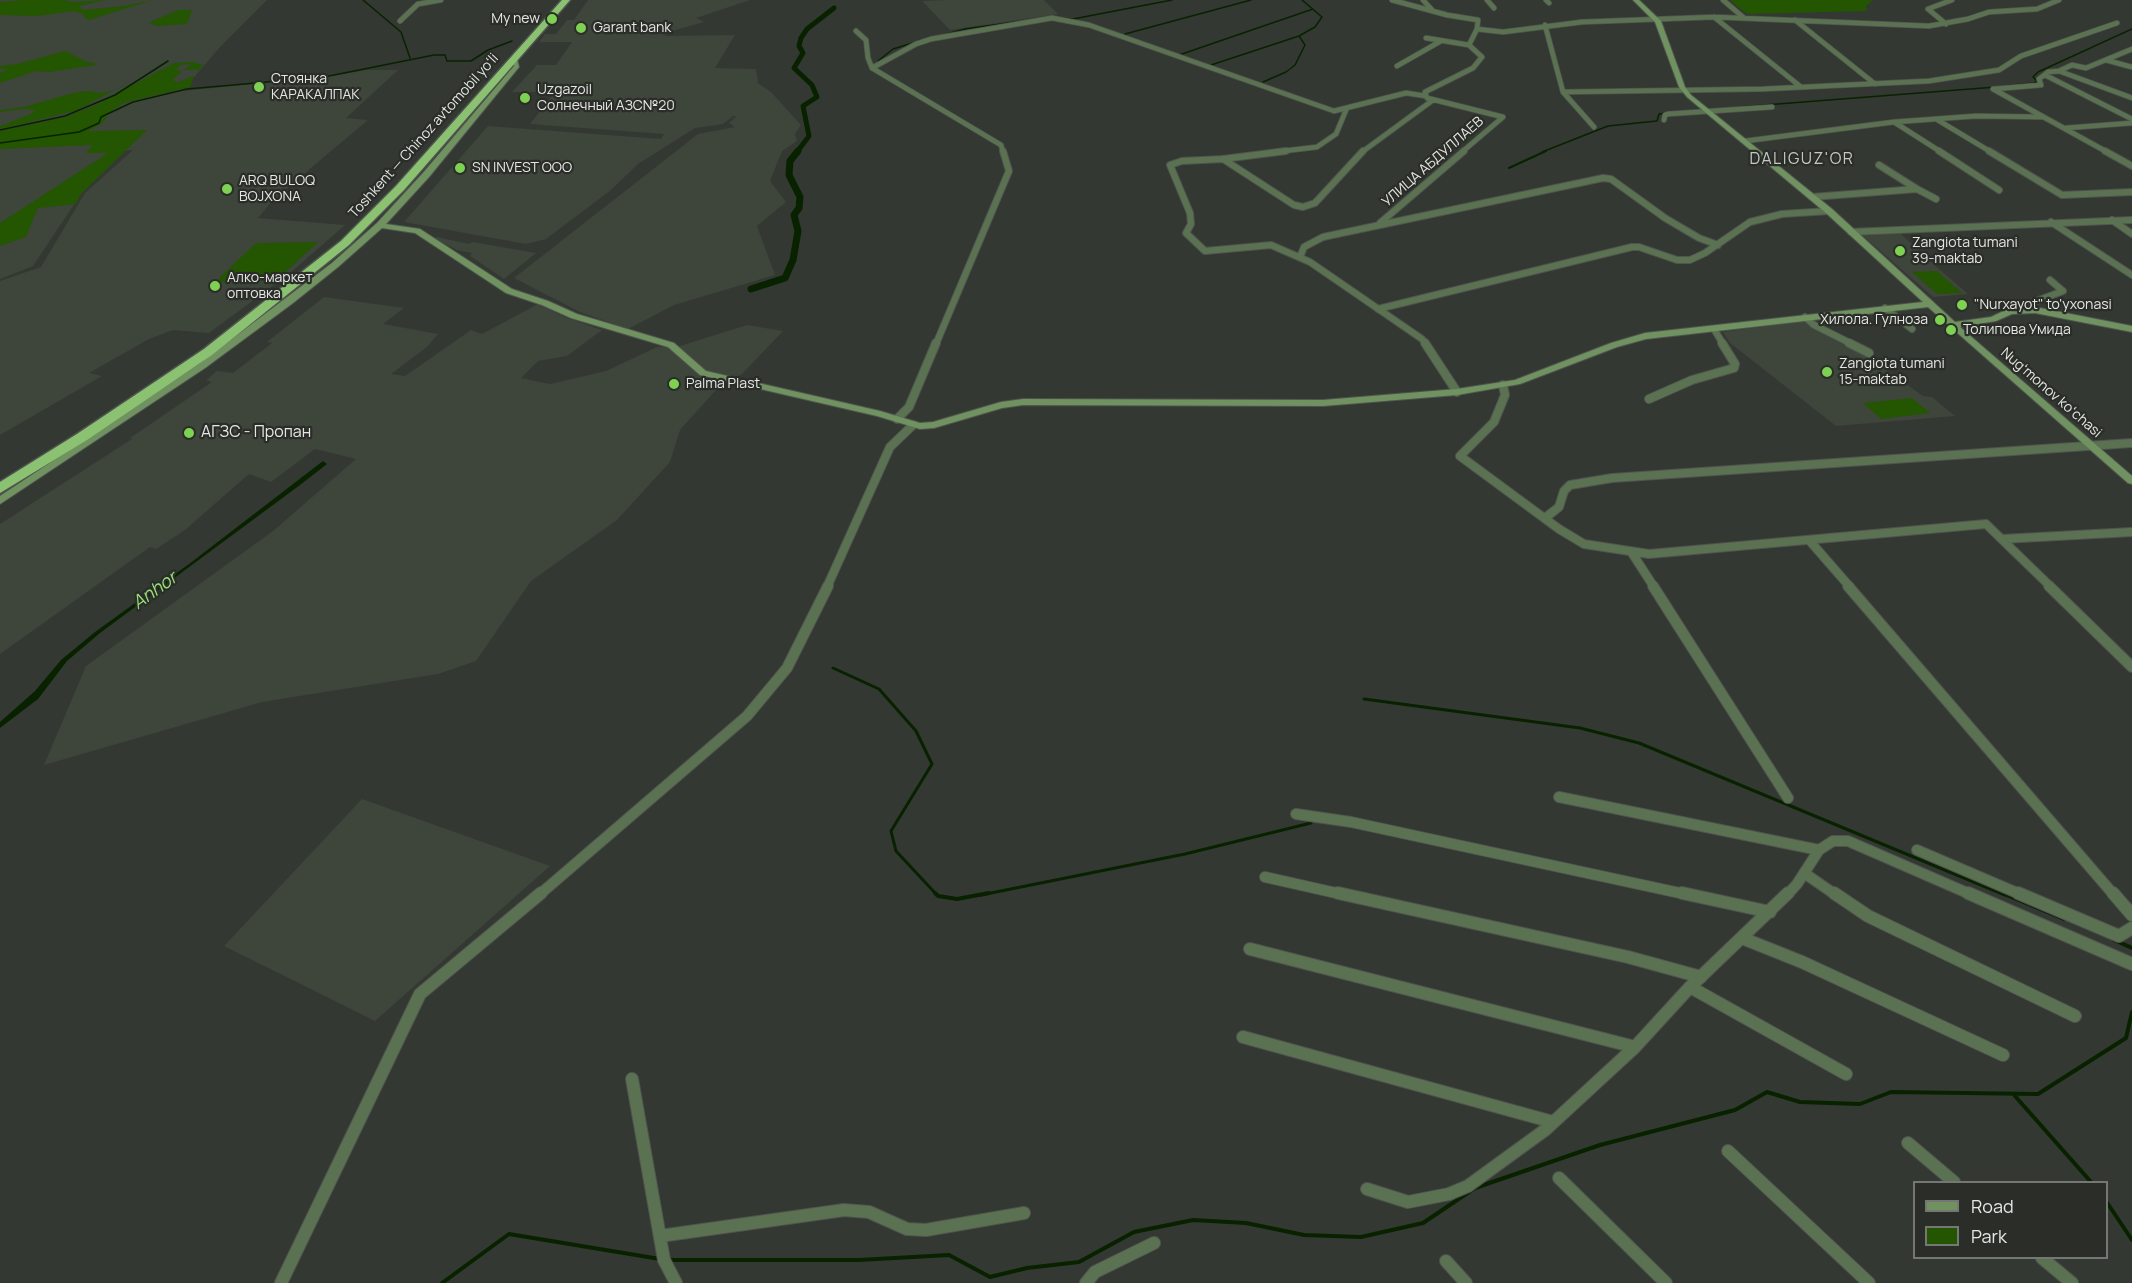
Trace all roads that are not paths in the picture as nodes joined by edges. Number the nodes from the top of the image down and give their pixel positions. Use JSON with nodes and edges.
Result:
{"nodes":[{"id":1,"x":441,"y":0,"type":"edge"},
{"id":2,"x":558,"y":0,"type":"edge"},
{"id":3,"x":566,"y":0,"type":"edge"},
{"id":4,"x":1392,"y":0,"type":"edge"},
{"id":5,"x":1423,"y":0,"type":"edge"},
{"id":6,"x":1487,"y":0,"type":"edge"},
{"id":7,"x":1636,"y":0,"type":"edge"},
{"id":8,"x":1723,"y":0,"type":"edge"},
{"id":9,"x":1952,"y":0,"type":"edge"},
{"id":10,"x":2059,"y":0,"type":"edge"},
{"id":11,"x":1494,"y":8,"type":"dead end"},
{"id":12,"x":1433,"y":11,"type":"junction"},
{"id":13,"x":1714,"y":17,"type":"junction"},
{"id":14,"x":1744,"y":18,"type":"junction"},
{"id":15,"x":1657,"y":19,"type":"junction"},
{"id":16,"x":1795,"y":19,"type":"junction"},
{"id":17,"x":400,"y":21,"type":"dead end"},
{"id":18,"x":2117,"y":23,"type":"dead end"},
{"id":19,"x":1946,"y":24,"type":"junction"},
{"id":20,"x":1545,"y":25,"type":"junction"},
{"id":21,"x":1477,"y":29,"type":"junction"},
{"id":22,"x":856,"y":31,"type":"dead end"},
{"id":23,"x":1426,"y":38,"type":"dead end"},
{"id":24,"x":1441,"y":40,"type":"junction"},
{"id":25,"x":1469,"y":45,"type":"junction"},
{"id":26,"x":2132,"y":49,"type":"edge"},
{"id":27,"x":2106,"y":60,"type":"junction"},
{"id":28,"x":1397,"y":66,"type":"dead end"},
{"id":29,"x":2132,"y":67,"type":"edge"},
{"id":30,"x":872,"y":68,"type":"junction"},
{"id":31,"x":2059,"y":71,"type":"junction"},
{"id":32,"x":2045,"y":75,"type":"junction"},
{"id":33,"x":1875,"y":84,"type":"junction"},
{"id":34,"x":1801,"y":87,"type":"junction"},
{"id":35,"x":1684,"y":91,"type":"junction"},
{"id":36,"x":1563,"y":92,"type":"junction"},
{"id":37,"x":1426,"y":96,"type":"junction"},
{"id":38,"x":2132,"y":98,"type":"edge"},
{"id":39,"x":1433,"y":100,"type":"junction"},
{"id":40,"x":1772,"y":107,"type":"dead end"},
{"id":41,"x":1705,"y":109,"type":"junction"},
{"id":42,"x":1346,"y":110,"type":"junction"},
{"id":43,"x":469,"y":111,"type":"junction"},
{"id":44,"x":2043,"y":117,"type":"junction"},
{"id":45,"x":1936,"y":119,"type":"junction"},
{"id":46,"x":1664,"y":120,"type":"dead end"},
{"id":47,"x":2132,"y":121,"type":"edge"},
{"id":48,"x":1894,"y":122,"type":"junction"},
{"id":49,"x":1594,"y":128,"type":"dead end"},
{"id":50,"x":2064,"y":128,"type":"junction"},
{"id":51,"x":1745,"y":141,"type":"junction"},
{"id":52,"x":444,"y":154,"type":"junction"},
{"id":53,"x":428,"y":157,"type":"junction"},
{"id":54,"x":1223,"y":159,"type":"junction"},
{"id":55,"x":1879,"y":165,"type":"dead end"},
{"id":56,"x":2132,"y":166,"type":"edge"},
{"id":57,"x":1917,"y":189,"type":"junction"},
{"id":58,"x":1999,"y":190,"type":"dead end"},
{"id":59,"x":2132,"y":192,"type":"edge"},
{"id":60,"x":1812,"y":197,"type":"junction"},
{"id":61,"x":1935,"y":199,"type":"dead end"},
{"id":62,"x":1829,"y":211,"type":"junction"},
{"id":63,"x":2112,"y":220,"type":"junction"},
{"id":64,"x":2132,"y":220,"type":"edge"},
{"id":65,"x":2051,"y":222,"type":"junction"},
{"id":66,"x":1378,"y":224,"type":"junction"},
{"id":67,"x":380,"y":225,"type":"junction"},
{"id":68,"x":359,"y":230,"type":"junction"},
{"id":69,"x":1851,"y":232,"type":"junction"},
{"id":70,"x":2132,"y":234,"type":"edge"},
{"id":71,"x":1718,"y":245,"type":"junction"},
{"id":72,"x":1300,"y":257,"type":"junction"},
{"id":73,"x":2132,"y":275,"type":"edge"},
{"id":74,"x":2050,"y":280,"type":"dead end"},
{"id":75,"x":1930,"y":304,"type":"junction"},
{"id":76,"x":1885,"y":308,"type":"junction"},
{"id":77,"x":1378,"y":309,"type":"junction"},
{"id":78,"x":2010,"y":311,"type":"junction"},
{"id":79,"x":1805,"y":317,"type":"junction"},
{"id":80,"x":1953,"y":325,"type":"junction"},
{"id":81,"x":1714,"y":329,"type":"junction"},
{"id":82,"x":1912,"y":329,"type":"dead end"},
{"id":83,"x":2132,"y":329,"type":"edge"},
{"id":84,"x":1869,"y":353,"type":"dead end"},
{"id":85,"x":1503,"y":385,"type":"junction"},
{"id":86,"x":1457,"y":392,"type":"junction"},
{"id":87,"x":1649,"y":399,"type":"dead end"},
{"id":88,"x":897,"y":419,"type":"junction"},
{"id":89,"x":913,"y":425,"type":"junction"},
{"id":90,"x":2132,"y":443,"type":"edge"},
{"id":91,"x":2091,"y":446,"type":"junction"},
{"id":92,"x":0,"y":479,"type":"edge"},
{"id":93,"x":2132,"y":481,"type":"edge"},
{"id":94,"x":0,"y":488,"type":"edge"},
{"id":95,"x":0,"y":501,"type":"edge"},
{"id":96,"x":1545,"y":518,"type":"junction"},
{"id":97,"x":2132,"y":532,"type":"edge"},
{"id":98,"x":2002,"y":539,"type":"junction"},
{"id":99,"x":1809,"y":540,"type":"junction"},
{"id":100,"x":1632,"y":553,"type":"junction"},
{"id":101,"x":2132,"y":667,"type":"edge"},
{"id":102,"x":1559,"y":797,"type":"dead end"},
{"id":103,"x":1788,"y":798,"type":"dead end"},
{"id":104,"x":1296,"y":814,"type":"dead end"},
{"id":105,"x":1819,"y":850,"type":"junction"},
{"id":106,"x":1917,"y":850,"type":"dead end"},
{"id":107,"x":1804,"y":873,"type":"junction"},
{"id":108,"x":1265,"y":877,"type":"dead end"},
{"id":109,"x":1770,"y":912,"type":"junction"},
{"id":110,"x":2132,"y":915,"type":"edge"},
{"id":111,"x":2132,"y":928,"type":"edge"},
{"id":112,"x":1742,"y":938,"type":"junction"},
{"id":113,"x":1250,"y":949,"type":"dead end"},
{"id":114,"x":2129,"y":963,"type":"edge"},
{"id":115,"x":1701,"y":976,"type":"junction"},
{"id":116,"x":1690,"y":987,"type":"junction"},
{"id":117,"x":2075,"y":1016,"type":"dead end"},
{"id":118,"x":1244,"y":1037,"type":"dead end"},
{"id":119,"x":1635,"y":1047,"type":"junction"},
{"id":120,"x":2003,"y":1055,"type":"dead end"},
{"id":121,"x":1846,"y":1074,"type":"dead end"},
{"id":122,"x":632,"y":1079,"type":"dead end"},
{"id":123,"x":1553,"y":1122,"type":"junction"},
{"id":124,"x":1908,"y":1143,"type":"dead end"},
{"id":125,"x":1728,"y":1151,"type":"dead end"},
{"id":126,"x":1559,"y":1178,"type":"dead end"},
{"id":127,"x":1953,"y":1181,"type":"edge"},
{"id":128,"x":1367,"y":1189,"type":"dead end"},
{"id":129,"x":1024,"y":1213,"type":"dead end"},
{"id":130,"x":660,"y":1236,"type":"junction"},
{"id":131,"x":1154,"y":1243,"type":"dead end"},
{"id":132,"x":2044,"y":1259,"type":"edge"},
{"id":133,"x":1446,"y":1261,"type":"dead end"},
{"id":134,"x":281,"y":1283,"type":"edge"},
{"id":135,"x":676,"y":1283,"type":"edge"},
{"id":136,"x":1086,"y":1283,"type":"edge"},
{"id":137,"x":1466,"y":1283,"type":"edge"},
{"id":138,"x":1666,"y":1283,"type":"edge"},
{"id":139,"x":1869,"y":1283,"type":"edge"},
{"id":140,"x":2072,"y":1283,"type":"edge"}],
"edges":[{"from":1,"to":17,"type":"street"},
{"from":2,"to":43,"type":"highway","name":"Toshkent — Chinoz avtomobil yoʻli"},
{"from":3,"to":43,"type":"highway","name":"Toshkent — Chinoz avtomobil yoʻli"},
{"from":4,"to":12,"type":"street"},
{"from":5,"to":12,"type":"street"},
{"from":6,"to":11,"type":"street"},
{"from":7,"to":15,"type":"street","name":"Nugʻmonov koʻchasi"},
{"from":8,"to":14,"type":"street"},
{"from":9,"to":19,"type":"street"},
{"from":10,"to":19,"type":"street"},
{"from":12,"to":21,"type":"street"},
{"from":13,"to":14,"type":"street"},
{"from":13,"to":15,"type":"street"},
{"from":13,"to":34,"type":"street"},
{"from":14,"to":16,"type":"street"},
{"from":15,"to":20,"type":"street"},
{"from":15,"to":35,"type":"street","name":"Nugʻmonov koʻchasi"},
{"from":16,"to":19,"type":"street"},
{"from":16,"to":33,"type":"street"},
{"from":18,"to":33,"type":"street"},
{"from":20,"to":21,"type":"street"},
{"from":20,"to":36,"type":"street"},
{"from":21,"to":25,"type":"street"},
{"from":22,"to":30,"type":"street"},
{"from":23,"to":24,"type":"street"},
{"from":24,"to":25,"type":"street"},
{"from":24,"to":28,"type":"street"},
{"from":25,"to":37,"type":"street"},
{"from":26,"to":27,"type":"street"},
{"from":27,"to":29,"type":"street"},
{"from":27,"to":31,"type":"street"},
{"from":30,"to":42,"type":"street"},
{"from":30,"to":88,"type":"street"},
{"from":31,"to":32,"type":"street"},
{"from":31,"to":38,"type":"street"},
{"from":32,"to":44,"type":"street"},
{"from":32,"to":47,"type":"street"},
{"from":33,"to":34,"type":"street"},
{"from":34,"to":35,"type":"street"},
{"from":35,"to":36,"type":"street"},
{"from":35,"to":41,"type":"street","name":"Nugʻmonov koʻchasi"},
{"from":36,"to":49,"type":"street"},
{"from":37,"to":39,"type":"street"},
{"from":37,"to":42,"type":"street"},
{"from":39,"to":54,"type":"street"},
{"from":39,"to":66,"type":"street","name":"УЛИЦА АБДУЛЛАЕВ"},
{"from":40,"to":41,"type":"street"},
{"from":41,"to":46,"type":"street"},
{"from":41,"to":51,"type":"street","name":"Nugʻmonov koʻchasi"},
{"from":42,"to":54,"type":"street"},
{"from":43,"to":52,"type":"street"},
{"from":43,"to":53,"type":"highway","name":"Toshkent — Chinoz avtomobil yoʻli"},
{"from":43,"to":92,"type":"highway","name":"Toshkent — Chinoz avtomobil yoʻli"},
{"from":44,"to":45,"type":"street"},
{"from":44,"to":50,"type":"street"},
{"from":45,"to":48,"type":"street"},
{"from":45,"to":59,"type":"street"},
{"from":47,"to":50,"type":"street"},
{"from":48,"to":51,"type":"street"},
{"from":48,"to":58,"type":"street"},
{"from":50,"to":56,"type":"street"},
{"from":51,"to":60,"type":"street","name":"Nugʻmonov koʻchasi"},
{"from":52,"to":53,"type":"highway"},
{"from":52,"to":67,"type":"street"},
{"from":53,"to":68,"type":"highway","name":"Toshkent — Chinoz avtomobil yoʻli"},
{"from":54,"to":72,"type":"street"},
{"from":55,"to":57,"type":"street"},
{"from":57,"to":60,"type":"street"},
{"from":57,"to":61,"type":"street"},
{"from":60,"to":62,"type":"street","name":"Nugʻmonov koʻchasi"},
{"from":62,"to":69,"type":"street","name":"Nugʻmonov koʻchasi"},
{"from":62,"to":71,"type":"street"},
{"from":63,"to":64,"type":"street"},
{"from":63,"to":65,"type":"street"},
{"from":63,"to":70,"type":"street"},
{"from":65,"to":69,"type":"street"},
{"from":65,"to":73,"type":"street"},
{"from":66,"to":71,"type":"street"},
{"from":66,"to":72,"type":"street"},
{"from":67,"to":68,"type":"highway"},
{"from":67,"to":88,"type":"street"},
{"from":67,"to":95,"type":"street"},
{"from":68,"to":94,"type":"highway","name":"Toshkent — Chinoz avtomobil yoʻli"},
{"from":69,"to":75,"type":"street","name":"Nugʻmonov koʻchasi"},
{"from":71,"to":77,"type":"street"},
{"from":72,"to":77,"type":"street"},
{"from":74,"to":78,"type":"street"},
{"from":75,"to":76,"type":"street"},
{"from":75,"to":80,"type":"street","name":"Nugʻmonov koʻchasi"},
{"from":76,"to":79,"type":"street"},
{"from":76,"to":82,"type":"street"},
{"from":77,"to":86,"type":"street"},
{"from":78,"to":80,"type":"street"},
{"from":78,"to":83,"type":"street"},
{"from":79,"to":81,"type":"street"},
{"from":79,"to":84,"type":"street"},
{"from":80,"to":91,"type":"street","name":"Nugʻmonov koʻchasi"},
{"from":81,"to":85,"type":"street"},
{"from":81,"to":87,"type":"street"},
{"from":85,"to":86,"type":"street"},
{"from":85,"to":96,"type":"street"},
{"from":86,"to":89,"type":"street"},
{"from":88,"to":89,"type":"street"},
{"from":89,"to":134,"type":"street"},
{"from":90,"to":91,"type":"street"},
{"from":91,"to":93,"type":"street","name":"Nugʻmonov koʻchasi"},
{"from":91,"to":96,"type":"street"},
{"from":96,"to":100,"type":"street"},
{"from":97,"to":98,"type":"street"},
{"from":98,"to":99,"type":"street"},
{"from":98,"to":101,"type":"street"},
{"from":99,"to":100,"type":"street"},
{"from":99,"to":110,"type":"street"},
{"from":100,"to":103,"type":"street"},
{"from":102,"to":105,"type":"street"},
{"from":104,"to":109,"type":"street"},
{"from":105,"to":107,"type":"street"},
{"from":105,"to":114,"type":"street"},
{"from":106,"to":111,"type":"street"},
{"from":107,"to":109,"type":"street"},
{"from":107,"to":117,"type":"street"},
{"from":108,"to":115,"type":"street"},
{"from":109,"to":112,"type":"street"},
{"from":112,"to":115,"type":"street"},
{"from":112,"to":120,"type":"street"},
{"from":113,"to":119,"type":"street"},
{"from":115,"to":116,"type":"street"},
{"from":116,"to":119,"type":"street"},
{"from":116,"to":121,"type":"street"},
{"from":118,"to":123,"type":"street"},
{"from":119,"to":123,"type":"street"},
{"from":122,"to":130,"type":"street"},
{"from":123,"to":128,"type":"street"},
{"from":124,"to":127,"type":"street"},
{"from":125,"to":139,"type":"street"},
{"from":126,"to":138,"type":"street"},
{"from":129,"to":130,"type":"street"},
{"from":130,"to":135,"type":"street"},
{"from":131,"to":136,"type":"street"},
{"from":132,"to":140,"type":"street"},
{"from":133,"to":137,"type":"street"}]}
